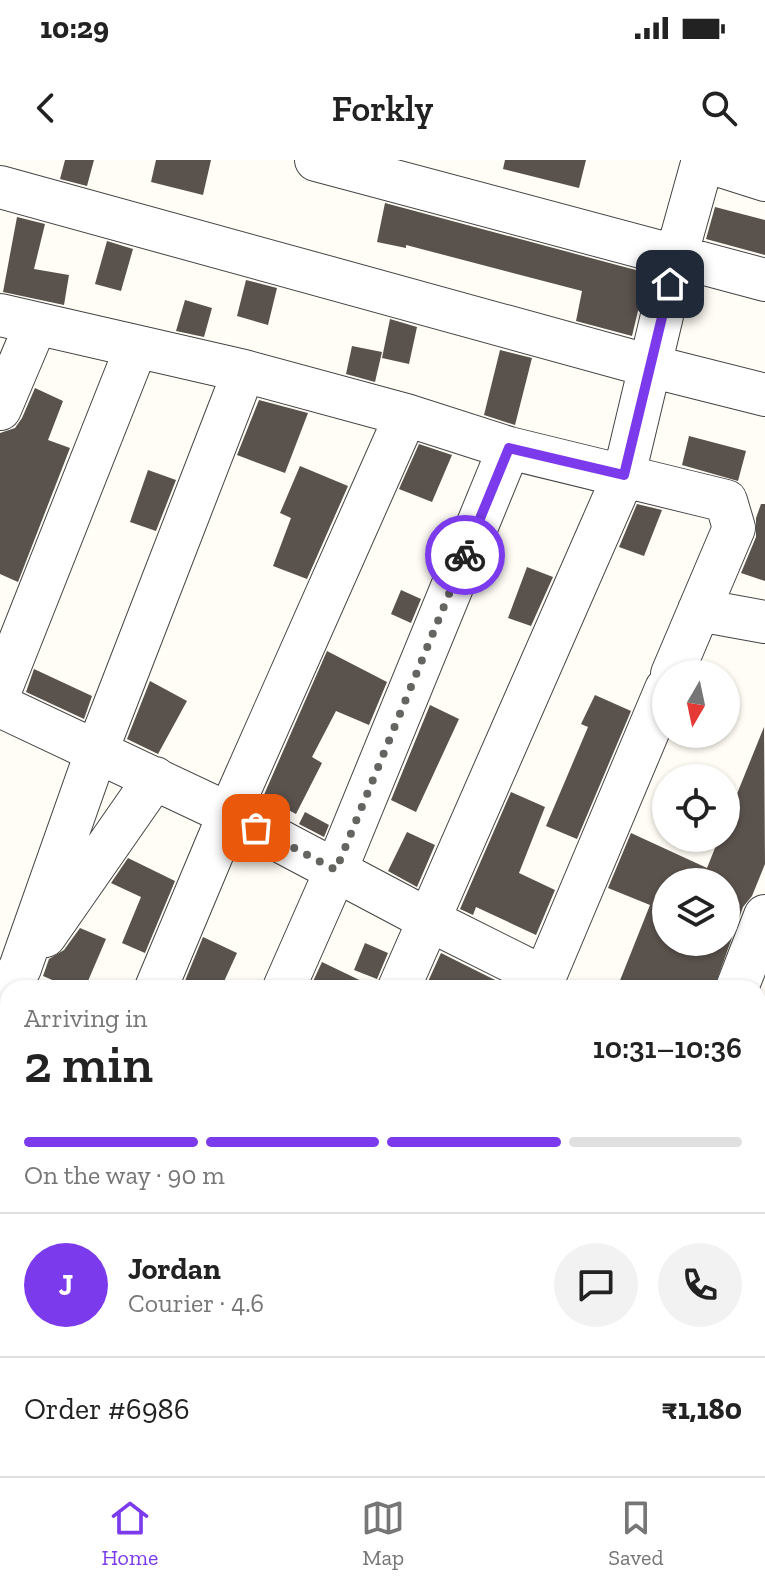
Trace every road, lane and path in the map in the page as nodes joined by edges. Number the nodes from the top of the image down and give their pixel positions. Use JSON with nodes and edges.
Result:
{"nodes":[{"id":1,"x":316,"y":160,"type":"edge"},
{"id":2,"x":702,"y":160,"type":"edge"},
{"id":3,"x":765,"y":180,"type":"edge"},
{"id":4,"x":0,"y":187,"type":"edge"},
{"id":5,"x":676,"y":257,"type":"junction"},
{"id":6,"x":765,"y":280,"type":"edge"},
{"id":7,"x":18,"y":319,"type":"edge"},
{"id":8,"x":136,"y":348,"type":"junction"},
{"id":9,"x":650,"y":366,"type":"junction"},
{"id":10,"x":244,"y":371,"type":"junction"},
{"id":11,"x":765,"y":395,"type":"edge"},
{"id":12,"x":0,"y":409,"type":"edge"},
{"id":13,"x":406,"y":415,"type":"junction"},
{"id":14,"x":509,"y":448,"type":"junction"},
{"id":15,"x":624,"y":475,"type":"junction"},
{"id":16,"x":699,"y":610,"type":"junction"},
{"id":17,"x":765,"y":622,"type":"edge"},
{"id":18,"x":678,"y":660,"type":"edge"},
{"id":19,"x":0,"y":691,"type":"edge"},
{"id":20,"x":0,"y":706,"type":"edge"},
{"id":21,"x":652,"y":722,"type":"edge"},
{"id":22,"x":96,"y":753,"type":"junction"},
{"id":23,"x":155,"y":778,"type":"junction"},
{"id":24,"x":229,"y":814,"type":"junction"},
{"id":25,"x":336,"y":870,"type":"junction"},
{"id":26,"x":765,"y":916,"type":"edge"},
{"id":27,"x":429,"y":920,"type":"junction"},
{"id":28,"x":12,"y":980,"type":"edge"},
{"id":29,"x":14,"y":980,"type":"edge"},
{"id":30,"x":159,"y":980,"type":"edge"},
{"id":31,"x":288,"y":980,"type":"edge"},
{"id":32,"x":403,"y":980,"type":"edge"},
{"id":33,"x":538,"y":980,"type":"edge"},
{"id":34,"x":544,"y":980,"type":"edge"},
{"id":35,"x":740,"y":980,"type":"edge"}],
"edges":[{"from":1,"to":5,"type":"street"},
{"from":2,"to":3,"type":"street"},
{"from":2,"to":5,"type":"street"},
{"from":4,"to":9,"type":"street"},
{"from":5,"to":6,"type":"street"},
{"from":5,"to":9,"type":"street"},
{"from":7,"to":8,"type":"street"},
{"from":7,"to":12,"type":"street"},
{"from":8,"to":10,"type":"street"},
{"from":8,"to":19,"type":"street"},
{"from":9,"to":11,"type":"street"},
{"from":9,"to":15,"type":"street"},
{"from":10,"to":13,"type":"street"},
{"from":10,"to":22,"type":"street"},
{"from":13,"to":14,"type":"street"},
{"from":13,"to":24,"type":"street"},
{"from":14,"to":15,"type":"street"},
{"from":14,"to":25,"type":"street"},
{"from":15,"to":16,"type":"street"},
{"from":15,"to":27,"type":"street"},
{"from":16,"to":17,"type":"street"},
{"from":16,"to":18,"type":"street"},
{"from":20,"to":22,"type":"street"},
{"from":21,"to":34,"type":"street"},
{"from":22,"to":23,"type":"street"},
{"from":22,"to":28,"type":"street"},
{"from":23,"to":24,"type":"street"},
{"from":23,"to":29,"type":"street"},
{"from":24,"to":25,"type":"street"},
{"from":24,"to":30,"type":"street"},
{"from":25,"to":27,"type":"street"},
{"from":25,"to":31,"type":"street"},
{"from":26,"to":35,"type":"street"},
{"from":27,"to":32,"type":"street"},
{"from":27,"to":33,"type":"street"}]}
